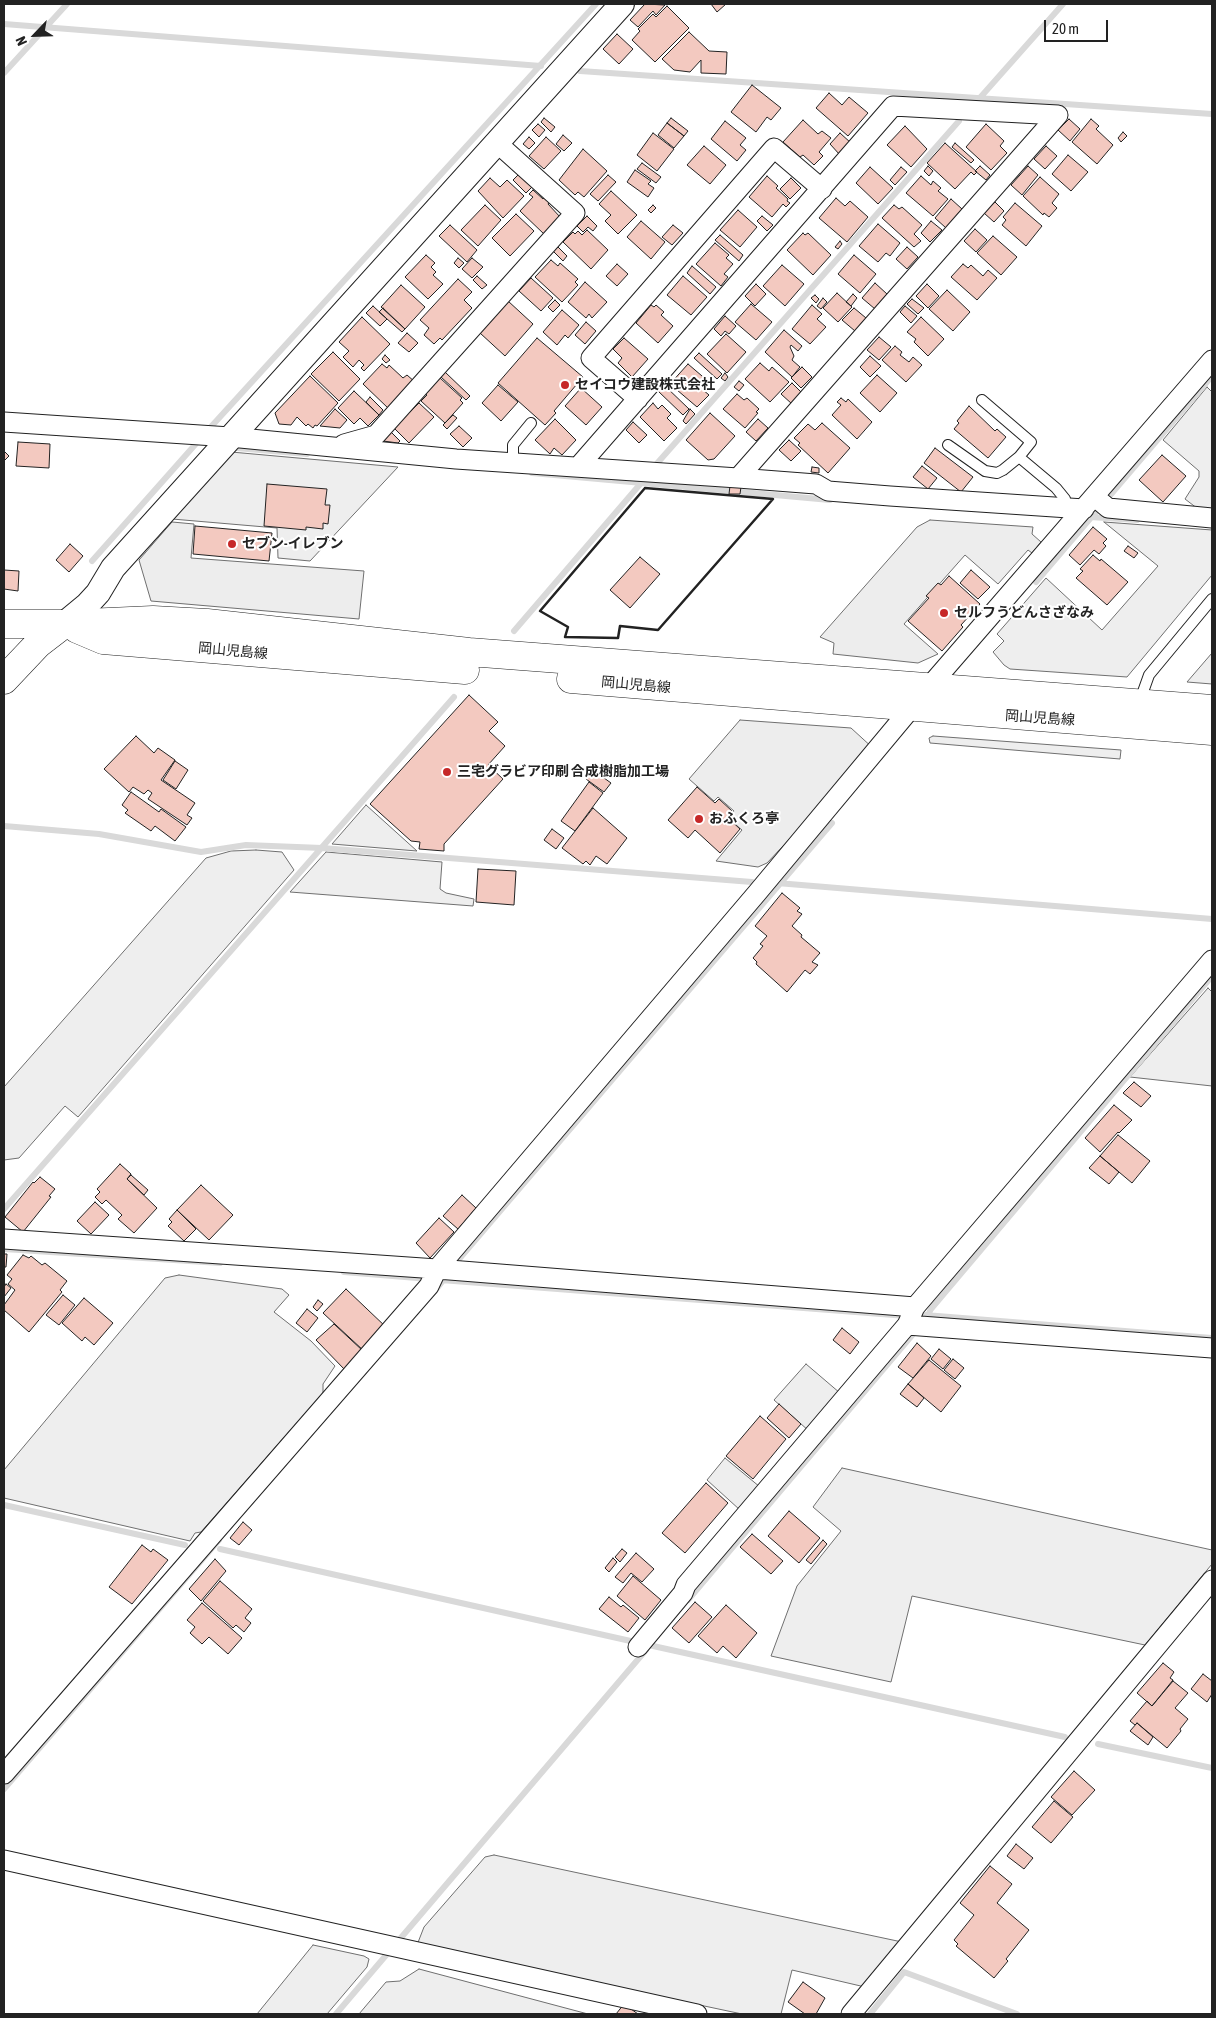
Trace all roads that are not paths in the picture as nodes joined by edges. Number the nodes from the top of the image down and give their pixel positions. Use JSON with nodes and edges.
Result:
{"nodes":[{"id":1,"x":622,"y":4,"type":"edge"},
{"id":2,"x":496,"y":142,"type":"junction"},
{"id":3,"x":822,"y":190,"type":"junction"},
{"id":4,"x":1212,"y":360,"type":"edge"},
{"id":5,"x":638,"y":399,"type":"junction"},
{"id":6,"x":982,"y":400,"type":"dead end"},
{"id":7,"x":4,"y":422,"type":"edge"},
{"id":8,"x":531,"y":423,"type":"dead end"},
{"id":9,"x":212,"y":436,"type":"junction"},
{"id":10,"x":948,"y":444,"type":"dead end"},
{"id":11,"x":333,"y":447,"type":"junction"},
{"id":12,"x":1019,"y":457,"type":"junction"},
{"id":13,"x":513,"y":462,"type":"junction"},
{"id":14,"x":578,"y":467,"type":"junction"},
{"id":15,"x":738,"y":478,"type":"junction"},
{"id":16,"x":1091,"y":505,"type":"junction"},
{"id":17,"x":1212,"y":518,"type":"edge"},
{"id":18,"x":1212,"y":599,"type":"edge"},
{"id":19,"x":4,"y":624,"type":"edge"},
{"id":20,"x":64,"y":624,"type":"junction"},
{"id":21,"x":4,"y":680,"type":"edge"},
{"id":22,"x":920,"y":698,"type":"junction"},
{"id":23,"x":1212,"y":709,"type":"edge"},
{"id":24,"x":1135,"y":714,"type":"junction"},
{"id":25,"x":1212,"y":732,"type":"edge"},
{"id":26,"x":1212,"y":960,"type":"edge"},
{"id":27,"x":4,"y":1239,"type":"edge"},
{"id":28,"x":440,"y":1274,"type":"junction"},
{"id":29,"x":915,"y":1319,"type":"junction"},
{"id":30,"x":1212,"y":1348,"type":"edge"},
{"id":31,"x":1212,"y":1580,"type":"edge"},
{"id":32,"x":641,"y":1644,"type":"dead end"},
{"id":33,"x":4,"y":1774,"type":"edge"},
{"id":34,"x":4,"y":1860,"type":"edge"},
{"id":35,"x":697,"y":2014,"type":"edge"},
{"id":36,"x":851,"y":2014,"type":"edge"}],
"edges":[{"from":1,"to":2,"type":"street"},
{"from":2,"to":9,"type":"street"},
{"from":2,"to":11,"type":"street"},
{"from":3,"to":5,"type":"street"},
{"from":3,"to":5,"type":"street"},
{"from":3,"to":15,"type":"street"},
{"from":4,"to":16,"type":"street"},
{"from":5,"to":14,"type":"street"},
{"from":6,"to":12,"type":"lane"},
{"from":7,"to":9,"type":"street"},
{"from":8,"to":13,"type":"lane"},
{"from":9,"to":11,"type":"street"},
{"from":9,"to":20,"type":"street"},
{"from":10,"to":12,"type":"lane"},
{"from":11,"to":13,"type":"street"},
{"from":12,"to":16,"type":"lane"},
{"from":13,"to":14,"type":"street"},
{"from":14,"to":15,"type":"street"},
{"from":15,"to":16,"type":"street"},
{"from":16,"to":17,"type":"street"},
{"from":16,"to":22,"type":"street"},
{"from":18,"to":24,"type":"lane"},
{"from":19,"to":20,"type":"main road","name":"岡山児島線"},
{"from":20,"to":21,"type":"main road"},
{"from":20,"to":22,"type":"main road","name":"岡山児島線"},
{"from":22,"to":24,"type":"main road","name":"岡山児島線"},
{"from":22,"to":28,"type":"street"},
{"from":23,"to":24,"type":"main road","name":"岡山児島線"},
{"from":24,"to":25,"type":"main road","name":"岡山児島線"},
{"from":26,"to":29,"type":"street"},
{"from":27,"to":28,"type":"street"},
{"from":28,"to":29,"type":"street"},
{"from":28,"to":33,"type":"street"},
{"from":29,"to":30,"type":"street"},
{"from":29,"to":32,"type":"street"},
{"from":31,"to":36,"type":"street"},
{"from":34,"to":35,"type":"street"}]}
